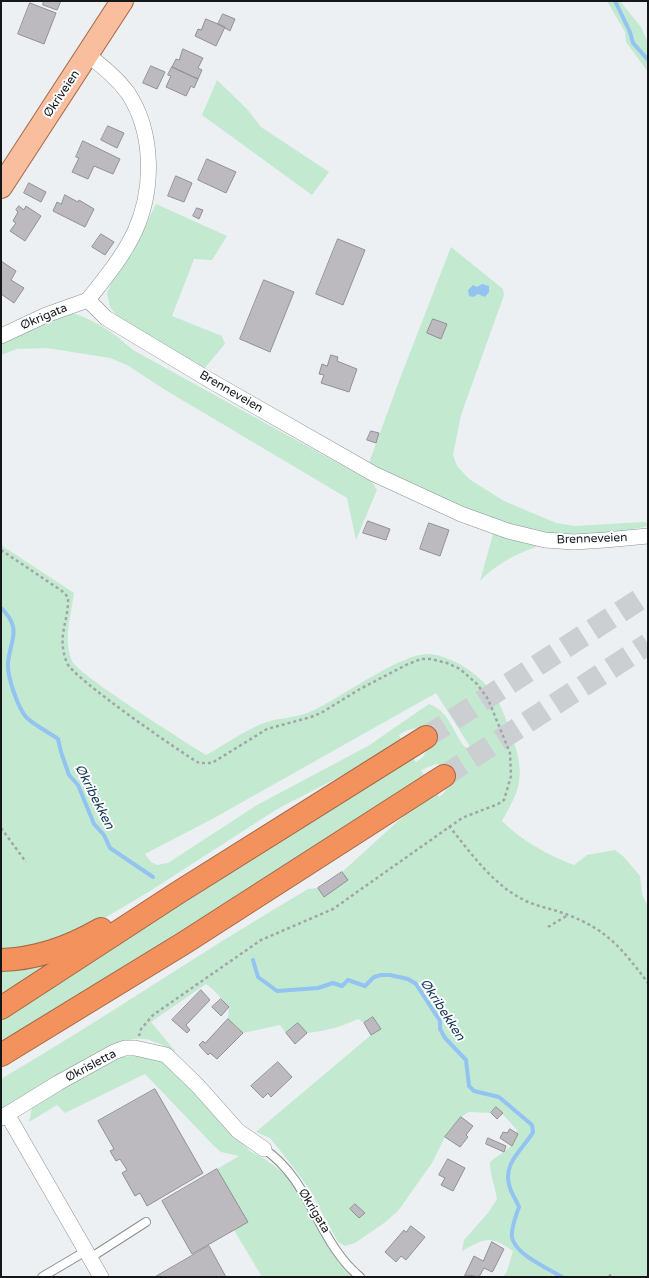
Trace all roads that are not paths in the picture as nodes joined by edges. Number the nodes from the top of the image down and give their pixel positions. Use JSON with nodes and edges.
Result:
{"nodes":[{"id":1,"x":122,"y":1,"type":"edge"},
{"id":2,"x":88,"y":56,"type":"junction"},
{"id":3,"x":1,"y":187,"type":"edge"},
{"id":4,"x":88,"y":300,"type":"junction"},
{"id":5,"x":1,"y":336,"type":"edge"},
{"id":6,"x":648,"y":536,"type":"edge"},
{"id":7,"x":426,"y":737,"type":"tunnel mouth"},
{"id":8,"x":444,"y":776,"type":"tunnel mouth"},
{"id":9,"x":179,"y":892,"type":"junction"},
{"id":10,"x":1,"y":960,"type":"edge"},
{"id":11,"x":1,"y":1008,"type":"edge"},
{"id":12,"x":42,"y":1032,"type":"junction"},
{"id":13,"x":1,"y":1055,"type":"edge"},
{"id":14,"x":1,"y":1070,"type":"edge"},
{"id":15,"x":4,"y":1116,"type":"edge"},
{"id":16,"x":264,"y":1148,"type":"joint"},
{"id":17,"x":146,"y":1222,"type":"dead end"},
{"id":18,"x":88,"y":1254,"type":"junction"},
{"id":19,"x":42,"y":1277,"type":"edge"},
{"id":20,"x":101,"y":1277,"type":"edge"},
{"id":21,"x":360,"y":1277,"type":"edge"}],
"edges":[{"from":1,"to":2,"type":"main road","name":"Økriveien"},
{"from":2,"to":3,"type":"main road","name":"Økriveien"},
{"from":2,"to":4,"type":"street"},
{"from":4,"to":5,"type":"street","name":"Økrigata"},
{"from":4,"to":6,"type":"street","name":"Brenneveien"},
{"from":7,"to":9,"type":"highway"},
{"from":8,"to":12,"type":"highway"},
{"from":9,"to":10,"type":"highway"},
{"from":9,"to":11,"type":"highway"},
{"from":12,"to":13,"type":"highway"},
{"from":12,"to":14,"type":"highway"},
{"from":15,"to":16,"type":"street","name":"Økrisletta"},
{"from":15,"to":18,"type":"street","name":"Økrisletta"},
{"from":16,"to":21,"type":"lane","name":"Økrigata"},
{"from":17,"to":18,"type":"lane"},
{"from":18,"to":19,"type":"lane"},
{"from":18,"to":20,"type":"street","name":"Økrisletta"}]}
